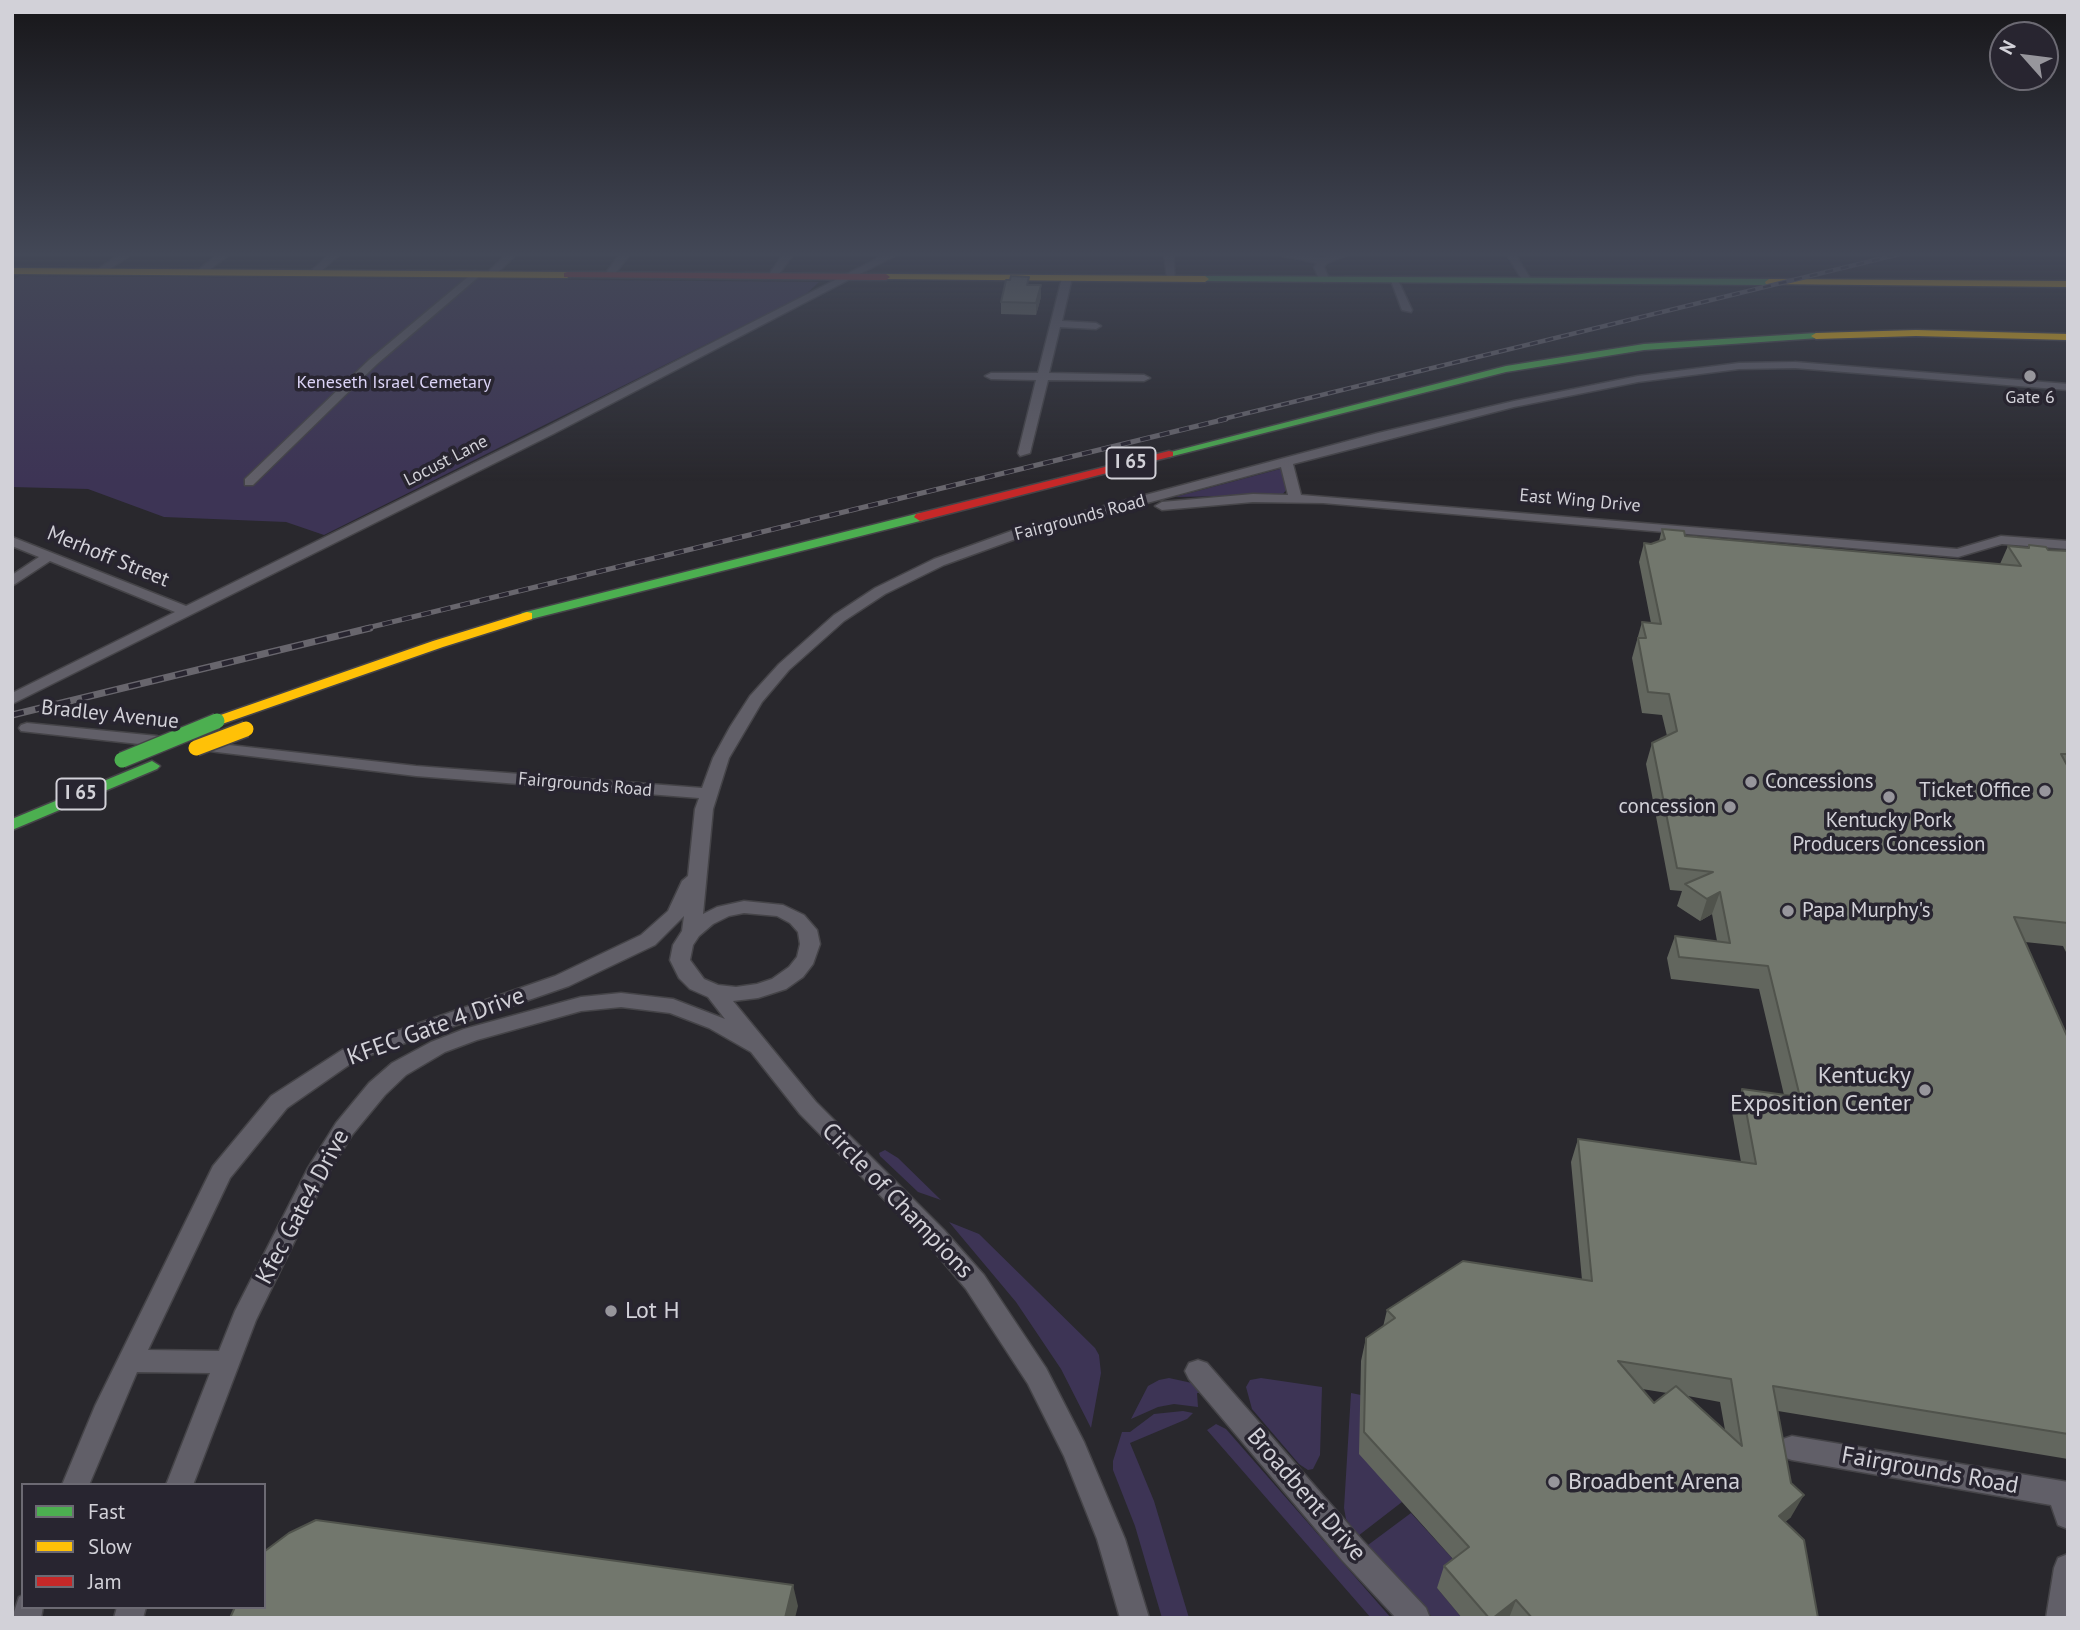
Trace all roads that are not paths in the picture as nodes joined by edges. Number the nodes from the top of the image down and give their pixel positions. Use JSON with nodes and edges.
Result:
{"nodes":[{"id":1,"x":414,"y":329,"type":"edge"},
{"id":2,"x":746,"y":329,"type":"edge"},
{"id":3,"x":1056,"y":329,"type":"edge"},
{"id":4,"x":2068,"y":337,"type":"edge"},
{"id":5,"x":2068,"y":345,"type":"edge"},
{"id":6,"x":1897,"y":372,"type":"junction"},
{"id":7,"x":991,"y":376,"type":"dead end"},
{"id":8,"x":1043,"y":377,"type":"junction"},
{"id":9,"x":1144,"y":378,"type":"dead end"},
{"id":10,"x":2068,"y":378,"type":"edge"},
{"id":11,"x":2068,"y":387,"type":"edge"},
{"id":12,"x":1024,"y":453,"type":"dead end"},
{"id":13,"x":1286,"y":461,"type":"junction"},
{"id":14,"x":249,"y":482,"type":"dead end"},
{"id":15,"x":1295,"y":498,"type":"junction"},
{"id":16,"x":1088,"y":517,"type":"junction"},
{"id":17,"x":12,"y":541,"type":"edge"},
{"id":18,"x":2068,"y":545,"type":"edge"},
{"id":19,"x":49,"y":556,"type":"junction"},
{"id":20,"x":12,"y":582,"type":"edge"},
{"id":21,"x":187,"y":612,"type":"junction"},
{"id":22,"x":546,"y":628,"type":"dead end"},
{"id":23,"x":520,"y":636,"type":"dead end"},
{"id":24,"x":481,"y":648,"type":"dead end"},
{"id":25,"x":418,"y":668,"type":"dead end"},
{"id":26,"x":12,"y":699,"type":"edge"},
{"id":27,"x":27,"y":728,"type":"dead end"},
{"id":28,"x":189,"y":744,"type":"joint"},
{"id":29,"x":116,"y":763,"type":"dead end"},
{"id":30,"x":708,"y":794,"type":"junction"},
{"id":31,"x":12,"y":825,"type":"edge"},
{"id":32,"x":697,"y":869,"type":"junction"},
{"id":33,"x":692,"y":931,"type":"junction"},
{"id":34,"x":715,"y":992,"type":"junction"},
{"id":35,"x":758,"y":1046,"type":"junction"},
{"id":36,"x":130,"y":1361,"type":"junction"},
{"id":37,"x":226,"y":1362,"type":"junction"},
{"id":38,"x":1198,"y":1371,"type":"dead end"},
{"id":39,"x":1792,"y":1448,"type":"dead end"},
{"id":40,"x":76,"y":1483,"type":"edge"},
{"id":41,"x":180,"y":1483,"type":"edge"},
{"id":42,"x":2066,"y":1502,"type":"edge"},
{"id":43,"x":2068,"y":1567,"type":"edge"},
{"id":44,"x":1135,"y":1618,"type":"edge"},
{"id":45,"x":1416,"y":1618,"type":"edge"},
{"id":46,"x":2060,"y":1618,"type":"edge"}],
"edges":[{"from":1,"to":14,"type":"street"},
{"from":2,"to":21,"type":"street","name":"Locust Lane"},
{"from":3,"to":8,"type":"street"},
{"from":4,"to":29,"type":"main road","number":"I 65","bridge":true},
{"from":5,"to":22,"type":"main road","number":"I 65"},
{"from":6,"to":10,"type":"street"},
{"from":6,"to":11,"type":"street","name":"Fairgrounds Road"},
{"from":6,"to":13,"type":"street","name":"Fairgrounds Road"},
{"from":7,"to":8,"type":"street"},
{"from":8,"to":9,"type":"street"},
{"from":8,"to":12,"type":"street"},
{"from":13,"to":15,"type":"street"},
{"from":13,"to":16,"type":"street","name":"Fairgrounds Road"},
{"from":15,"to":16,"type":"street","name":"East Wing Drive"},
{"from":15,"to":18,"type":"street","name":"East Wing Drive"},
{"from":16,"to":30,"type":"street","name":"Fairgrounds Road"},
{"from":17,"to":19,"type":"street","name":"Merhoff Street"},
{"from":19,"to":20,"type":"street"},
{"from":19,"to":21,"type":"street","name":"Merhoff Street"},
{"from":21,"to":26,"type":"street","name":"Locust Lane"},
{"from":23,"to":24,"type":"main road"},
{"from":25,"to":31,"type":"main road","number":"I 65","bridge":true},
{"from":27,"to":28,"type":"street","name":"Bradley Avenue"},
{"from":28,"to":30,"type":"street","name":"Fairgrounds Road"},
{"from":30,"to":32,"type":"street"},
{"from":32,"to":33,"type":"street"},
{"from":32,"to":36,"type":"street","name":"KFEC Gate 4 Drive"},
{"from":33,"to":34,"type":"street"},
{"from":33,"to":34,"type":"street"},
{"from":34,"to":35,"type":"street","name":"Circle of Champions"},
{"from":35,"to":37,"type":"street","name":"Kfec Gate4 Drive"},
{"from":35,"to":44,"type":"street","name":"Circle of Champions"},
{"from":36,"to":37,"type":"street"},
{"from":36,"to":40,"type":"street","name":"KFEC Gate 4 Drive"},
{"from":37,"to":41,"type":"street","name":"Kfec Gate4 Drive"},
{"from":38,"to":45,"type":"street","name":"Broadbent Drive"},
{"from":39,"to":42,"type":"street","name":"Fairgrounds Road"},
{"from":43,"to":46,"type":"street"}]}
